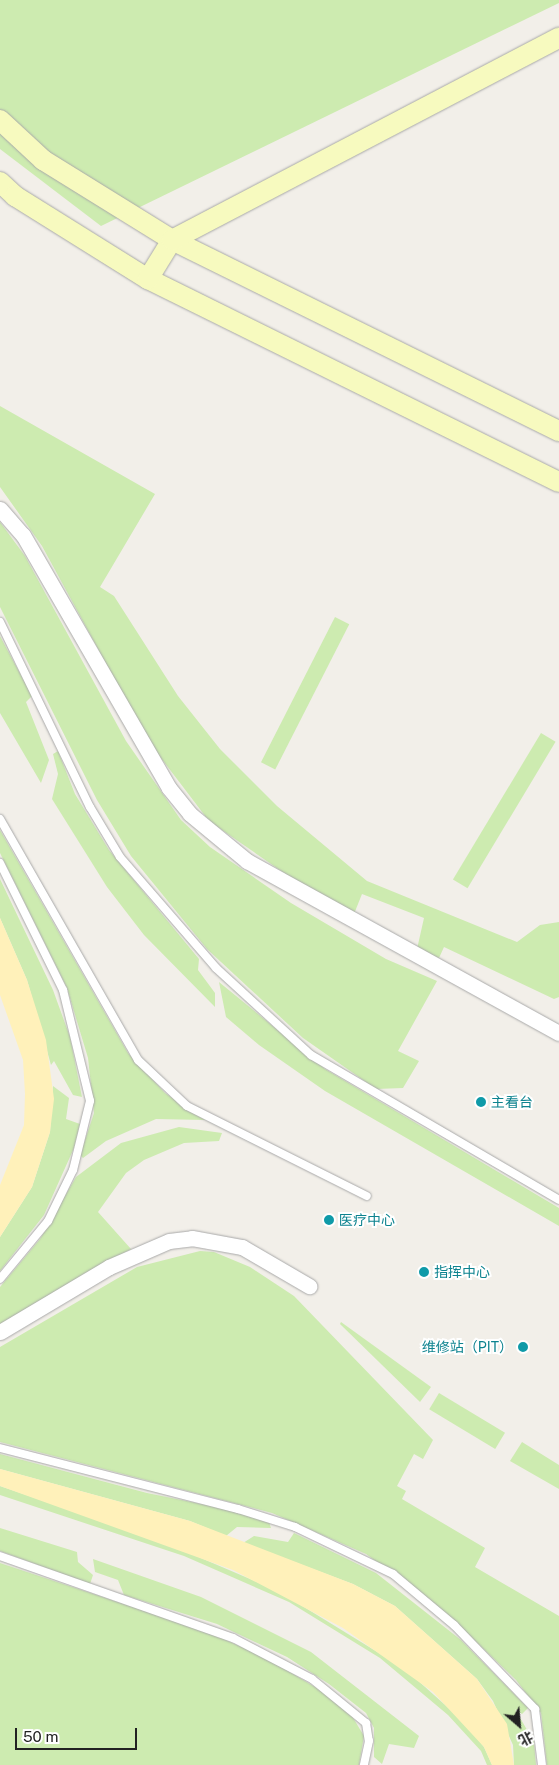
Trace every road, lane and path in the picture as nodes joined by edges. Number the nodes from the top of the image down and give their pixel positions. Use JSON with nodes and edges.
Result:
{"nodes":[{"id":1,"x":559,"y":38,"type":"edge"},
{"id":2,"x":0,"y":120,"type":"edge"},
{"id":3,"x":0,"y":182,"type":"edge"},
{"id":4,"x":172,"y":240,"type":"junction"},
{"id":5,"x":148,"y":279,"type":"junction"},
{"id":6,"x":559,"y":431,"type":"edge"},
{"id":7,"x":559,"y":482,"type":"edge"},
{"id":8,"x":0,"y":509,"type":"edge"},
{"id":9,"x":0,"y":622,"type":"edge"},
{"id":10,"x":0,"y":819,"type":"edge"},
{"id":11,"x":0,"y":863,"type":"edge"},
{"id":12,"x":559,"y":1033,"type":"edge"},
{"id":13,"x":367,"y":1196,"type":"dead end"},
{"id":14,"x":559,"y":1200,"type":"edge"},
{"id":15,"x":0,"y":1279,"type":"edge"},
{"id":16,"x":309,"y":1286,"type":"dead end"},
{"id":17,"x":0,"y":1332,"type":"edge"},
{"id":18,"x":0,"y":1448,"type":"edge"},
{"id":19,"x":0,"y":1556,"type":"edge"},
{"id":20,"x":364,"y":1765,"type":"edge"},
{"id":21,"x":542,"y":1765,"type":"edge"}],
"edges":[{"from":1,"to":4,"type":"street"},
{"from":2,"to":4,"type":"street"},
{"from":3,"to":5,"type":"street"},
{"from":4,"to":5,"type":"street"},
{"from":4,"to":6,"type":"street"},
{"from":5,"to":7,"type":"street"},
{"from":8,"to":12,"type":"street"},
{"from":9,"to":14,"type":"lane"},
{"from":10,"to":13,"type":"lane"},
{"from":11,"to":15,"type":"lane"},
{"from":16,"to":17,"type":"street"},
{"from":18,"to":21,"type":"lane"},
{"from":19,"to":20,"type":"lane"}]}
